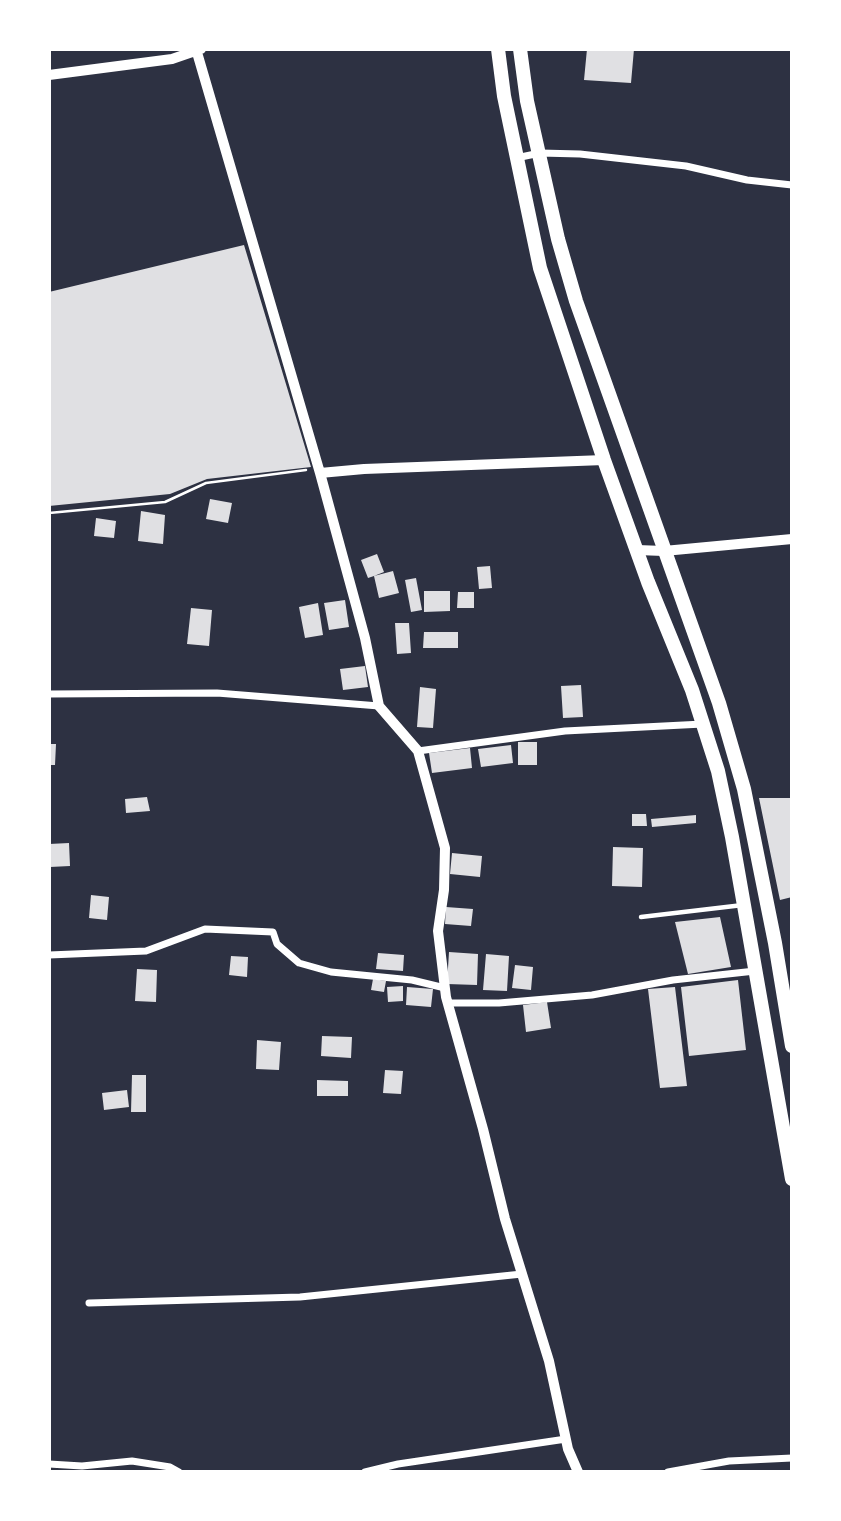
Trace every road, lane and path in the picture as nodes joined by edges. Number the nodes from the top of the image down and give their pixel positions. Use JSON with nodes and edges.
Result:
{"nodes":[{"id":1,"x":498,"y":49,"type":"edge"},
{"id":2,"x":520,"y":49,"type":"edge"},
{"id":3,"x":198,"y":50,"type":"edge"},
{"id":4,"x":49,"y":75,"type":"edge"},
{"id":5,"x":540,"y":153,"type":"junction"},
{"id":6,"x":516,"y":158,"type":"junction"},
{"id":7,"x":792,"y":185,"type":"edge"},
{"id":8,"x":604,"y":460,"type":"junction"},
{"id":9,"x":319,"y":471,"type":"junction"},
{"id":10,"x":49,"y":513,"type":"edge"},
{"id":11,"x":792,"y":539,"type":"edge"},
{"id":12,"x":637,"y":550,"type":"junction"},
{"id":13,"x":664,"y":551,"type":"junction"},
{"id":14,"x":49,"y":694,"type":"edge"},
{"id":15,"x":379,"y":706,"type":"junction"},
{"id":16,"x":704,"y":724,"type":"junction"},
{"id":17,"x":418,"y":751,"type":"junction"},
{"id":18,"x":743,"y":905,"type":"junction"},
{"id":19,"x":641,"y":917,"type":"dead end"},
{"id":20,"x":49,"y":956,"type":"edge"},
{"id":21,"x":755,"y":971,"type":"junction"},
{"id":22,"x":445,"y":988,"type":"junction"},
{"id":23,"x":447,"y":1003,"type":"junction"},
{"id":24,"x":792,"y":1046,"type":"edge"},
{"id":25,"x":792,"y":1179,"type":"edge"},
{"id":26,"x":522,"y":1274,"type":"junction"},
{"id":27,"x":89,"y":1303,"type":"dead end"},
{"id":28,"x":566,"y":1439,"type":"junction"},
{"id":29,"x":792,"y":1458,"type":"edge"},
{"id":30,"x":49,"y":1464,"type":"edge"},
{"id":31,"x":179,"y":1472,"type":"edge"},
{"id":32,"x":365,"y":1472,"type":"edge"},
{"id":33,"x":578,"y":1472,"type":"edge"},
{"id":34,"x":668,"y":1472,"type":"edge"}],
"edges":[{"from":1,"to":6,"type":"highway"},
{"from":2,"to":5,"type":"highway"},
{"from":3,"to":4,"type":"street"},
{"from":3,"to":9,"type":"street"},
{"from":5,"to":6,"type":"street"},
{"from":5,"to":7,"type":"street"},
{"from":5,"to":13,"type":"highway"},
{"from":6,"to":8,"type":"highway"},
{"from":8,"to":9,"type":"street"},
{"from":8,"to":12,"type":"highway"},
{"from":9,"to":10,"type":"path"},
{"from":9,"to":15,"type":"street"},
{"from":11,"to":13,"type":"street"},
{"from":12,"to":13,"type":"street"},
{"from":12,"to":16,"type":"highway"},
{"from":13,"to":24,"type":"highway"},
{"from":14,"to":15,"type":"street"},
{"from":15,"to":17,"type":"street"},
{"from":16,"to":17,"type":"street"},
{"from":16,"to":18,"type":"highway"},
{"from":17,"to":22,"type":"street"},
{"from":18,"to":19,"type":"lane"},
{"from":18,"to":21,"type":"highway"},
{"from":20,"to":22,"type":"street"},
{"from":21,"to":23,"type":"street"},
{"from":21,"to":25,"type":"highway"},
{"from":22,"to":23,"type":"street"},
{"from":23,"to":26,"type":"street"},
{"from":26,"to":27,"type":"street"},
{"from":26,"to":28,"type":"street"},
{"from":28,"to":32,"type":"street"},
{"from":28,"to":33,"type":"street"},
{"from":29,"to":34,"type":"street"},
{"from":30,"to":31,"type":"street"}]}
